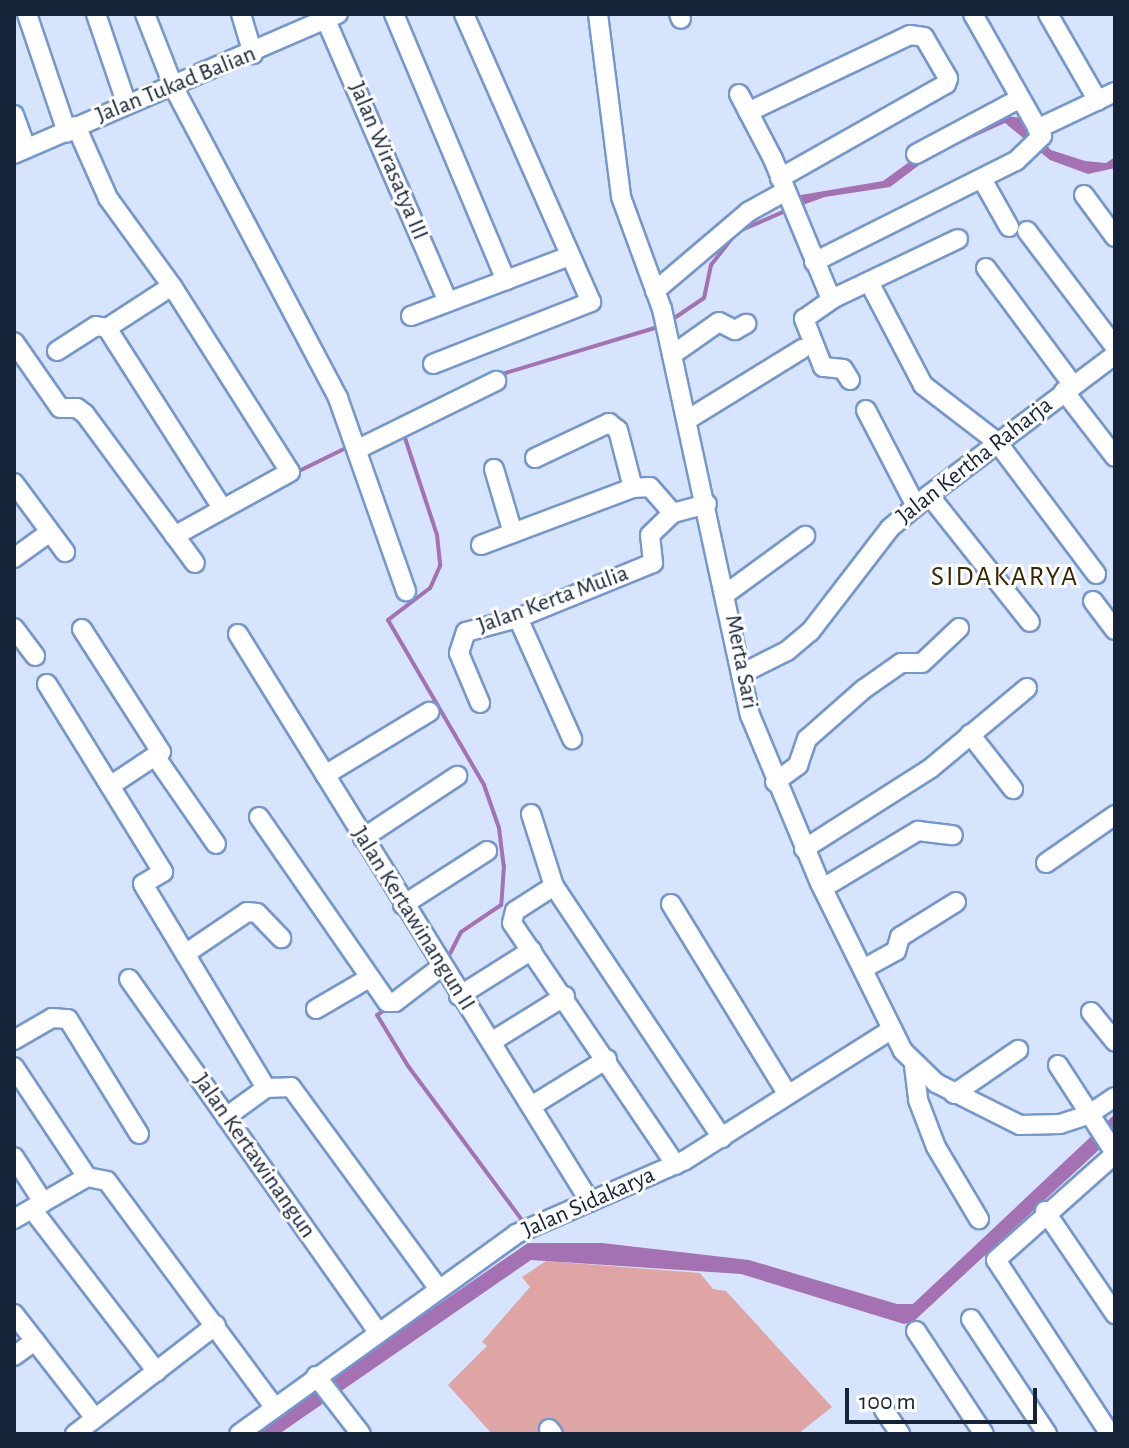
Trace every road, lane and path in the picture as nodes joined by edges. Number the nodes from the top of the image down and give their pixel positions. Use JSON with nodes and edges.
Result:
{"nodes":[{"id":1,"x":27,"y":14,"type":"edge"},
{"id":2,"x":96,"y":14,"type":"edge"},
{"id":3,"x":145,"y":14,"type":"edge"},
{"id":4,"x":241,"y":14,"type":"edge"},
{"id":5,"x":394,"y":14,"type":"edge"},
{"id":6,"x":464,"y":14,"type":"edge"},
{"id":7,"x":598,"y":14,"type":"edge"},
{"id":8,"x":973,"y":14,"type":"edge"},
{"id":9,"x":1048,"y":14,"type":"edge"},
{"id":10,"x":332,"y":17,"type":"edge"},
{"id":11,"x":253,"y":54,"type":"junction"},
{"id":12,"x":174,"y":88,"type":"junction"},
{"id":13,"x":1115,"y":92,"type":"edge"},
{"id":14,"x":739,"y":94,"type":"dead end"},
{"id":15,"x":1019,"y":99,"type":"junction"},
{"id":16,"x":1098,"y":101,"type":"junction"},
{"id":17,"x":127,"y":105,"type":"junction"},
{"id":18,"x":748,"y":112,"type":"junction"},
{"id":19,"x":14,"y":115,"type":"edge"},
{"id":20,"x":71,"y":129,"type":"junction"},
{"id":21,"x":1036,"y":138,"type":"junction"},
{"id":22,"x":20,"y":151,"type":"edge"},
{"id":23,"x":916,"y":154,"type":"dead end"},
{"id":24,"x":982,"y":179,"type":"junction"},
{"id":25,"x":787,"y":195,"type":"junction"},
{"id":26,"x":1084,"y":195,"type":"dead end"},
{"id":27,"x":1115,"y":237,"type":"edge"},
{"id":28,"x":958,"y":239,"type":"dead end"},
{"id":29,"x":570,"y":256,"type":"junction"},
{"id":30,"x":814,"y":262,"type":"junction"},
{"id":31,"x":986,"y":268,"type":"dead end"},
{"id":32,"x":506,"y":280,"type":"junction"},
{"id":33,"x":869,"y":282,"type":"junction"},
{"id":34,"x":172,"y":286,"type":"junction"},
{"id":35,"x":655,"y":291,"type":"junction"},
{"id":36,"x":836,"y":297,"type":"junction"},
{"id":37,"x":448,"y":302,"type":"junction"},
{"id":38,"x":411,"y":316,"type":"dead end"},
{"id":39,"x":746,"y":324,"type":"dead end"},
{"id":40,"x":107,"y":328,"type":"junction"},
{"id":41,"x":14,"y":342,"type":"edge"},
{"id":42,"x":1115,"y":347,"type":"edge"},
{"id":43,"x":670,"y":349,"type":"junction"},
{"id":44,"x":802,"y":349,"type":"dead end"},
{"id":45,"x":57,"y":351,"type":"dead end"},
{"id":46,"x":1115,"y":355,"type":"edge"},
{"id":47,"x":433,"y":364,"type":"dead end"},
{"id":48,"x":850,"y":380,"type":"dead end"},
{"id":49,"x":496,"y":381,"type":"dead end"},
{"id":50,"x":1068,"y":388,"type":"junction"},
{"id":51,"x":866,"y":410,"type":"dead end"},
{"id":52,"x":687,"y":420,"type":"junction"},
{"id":53,"x":997,"y":442,"type":"junction"},
{"id":54,"x":360,"y":448,"type":"junction"},
{"id":55,"x":1115,"y":457,"type":"edge"},
{"id":56,"x":535,"y":458,"type":"dead end"},
{"id":57,"x":494,"y":469,"type":"dead end"},
{"id":58,"x":14,"y":484,"type":"edge"},
{"id":59,"x":633,"y":488,"type":"junction"},
{"id":60,"x":922,"y":500,"type":"junction"},
{"id":61,"x":707,"y":504,"type":"junction"},
{"id":62,"x":222,"y":508,"type":"junction"},
{"id":63,"x":673,"y":513,"type":"junction"},
{"id":64,"x":50,"y":532,"type":"junction"},
{"id":65,"x":513,"y":533,"type":"junction"},
{"id":66,"x":174,"y":536,"type":"junction"},
{"id":67,"x":805,"y":536,"type":"dead end"},
{"id":68,"x":481,"y":545,"type":"dead end"},
{"id":69,"x":65,"y":552,"type":"dead end"},
{"id":70,"x":14,"y":558,"type":"edge"},
{"id":71,"x":195,"y":563,"type":"dead end"},
{"id":72,"x":777,"y":567,"type":"dead end"},
{"id":73,"x":1096,"y":574,"type":"dead end"},
{"id":74,"x":406,"y":591,"type":"dead end"},
{"id":75,"x":728,"y":597,"type":"junction"},
{"id":76,"x":1093,"y":601,"type":"dead end"},
{"id":77,"x":518,"y":618,"type":"junction"},
{"id":78,"x":1030,"y":622,"type":"dead end"},
{"id":79,"x":14,"y":628,"type":"edge"},
{"id":80,"x":959,"y":628,"type":"dead end"},
{"id":81,"x":82,"y":629,"type":"dead end"},
{"id":82,"x":1115,"y":630,"type":"edge"},
{"id":83,"x":238,"y":634,"type":"dead end"},
{"id":84,"x":35,"y":656,"type":"dead end"},
{"id":85,"x":741,"y":674,"type":"junction"},
{"id":86,"x":47,"y":684,"type":"dead end"},
{"id":87,"x":1027,"y":688,"type":"dead end"},
{"id":88,"x":480,"y":703,"type":"dead end"},
{"id":89,"x":429,"y":712,"type":"dead end"},
{"id":90,"x":970,"y":734,"type":"junction"},
{"id":91,"x":572,"y":739,"type":"dead end"},
{"id":92,"x":155,"y":756,"type":"junction"},
{"id":93,"x":325,"y":775,"type":"junction"},
{"id":94,"x":457,"y":776,"type":"dead end"},
{"id":95,"x":775,"y":782,"type":"junction"},
{"id":96,"x":110,"y":786,"type":"junction"},
{"id":97,"x":1013,"y":789,"type":"dead end"},
{"id":98,"x":531,"y":814,"type":"dead end"},
{"id":99,"x":1115,"y":815,"type":"edge"},
{"id":100,"x":259,"y":817,"type":"dead end"},
{"id":101,"x":953,"y":835,"type":"dead end"},
{"id":102,"x":363,"y":838,"type":"junction"},
{"id":103,"x":216,"y":844,"type":"dead end"},
{"id":104,"x":804,"y":849,"type":"junction"},
{"id":105,"x":487,"y":851,"type":"dead end"},
{"id":106,"x":1046,"y":863,"type":"dead end"},
{"id":107,"x":554,"y":886,"type":"junction"},
{"id":108,"x":823,"y":888,"type":"junction"},
{"id":109,"x":956,"y":902,"type":"dead end"},
{"id":110,"x":671,"y":904,"type":"dead end"},
{"id":111,"x":403,"y":905,"type":"junction"},
{"id":112,"x":281,"y":938,"type":"dead end"},
{"id":113,"x":532,"y":950,"type":"junction"},
{"id":114,"x":185,"y":954,"type":"junction"},
{"id":115,"x":441,"y":967,"type":"junction"},
{"id":116,"x":863,"y":969,"type":"junction"},
{"id":117,"x":369,"y":978,"type":"junction"},
{"id":118,"x":129,"y":979,"type":"dead end"},
{"id":119,"x":459,"y":996,"type":"junction"},
{"id":120,"x":565,"y":996,"type":"junction"},
{"id":121,"x":316,"y":1009,"type":"dead end"},
{"id":122,"x":1091,"y":1012,"type":"dead end"},
{"id":123,"x":892,"y":1029,"type":"junction"},
{"id":124,"x":14,"y":1040,"type":"edge"},
{"id":125,"x":491,"y":1042,"type":"junction"},
{"id":126,"x":1115,"y":1042,"type":"edge"},
{"id":127,"x":1018,"y":1050,"type":"dead end"},
{"id":128,"x":607,"y":1059,"type":"junction"},
{"id":129,"x":1058,"y":1065,"type":"dead end"},
{"id":130,"x":914,"y":1066,"type":"junction"},
{"id":131,"x":14,"y":1067,"type":"edge"},
{"id":132,"x":266,"y":1088,"type":"junction"},
{"id":133,"x":787,"y":1093,"type":"junction"},
{"id":134,"x":954,"y":1094,"type":"junction"},
{"id":135,"x":1115,"y":1097,"type":"edge"},
{"id":136,"x":533,"y":1105,"type":"junction"},
{"id":137,"x":226,"y":1117,"type":"junction"},
{"id":138,"x":1092,"y":1121,"type":"junction"},
{"id":139,"x":139,"y":1134,"type":"dead end"},
{"id":140,"x":722,"y":1138,"type":"junction"},
{"id":141,"x":1114,"y":1152,"type":"edge"},
{"id":142,"x":14,"y":1157,"type":"edge"},
{"id":143,"x":676,"y":1165,"type":"junction"},
{"id":144,"x":91,"y":1176,"type":"junction"},
{"id":145,"x":590,"y":1202,"type":"junction"},
{"id":146,"x":37,"y":1205,"type":"junction"},
{"id":147,"x":1045,"y":1211,"type":"junction"},
{"id":148,"x":14,"y":1219,"type":"edge"},
{"id":149,"x":979,"y":1219,"type":"dead end"},
{"id":150,"x":439,"y":1289,"type":"junction"},
{"id":151,"x":14,"y":1314,"type":"edge"},
{"id":152,"x":1115,"y":1314,"type":"edge"},
{"id":153,"x":971,"y":1319,"type":"dead end"},
{"id":154,"x":216,"y":1325,"type":"junction"},
{"id":155,"x":916,"y":1331,"type":"dead end"},
{"id":156,"x":379,"y":1333,"type":"junction"},
{"id":157,"x":35,"y":1341,"type":"junction"},
{"id":158,"x":14,"y":1356,"type":"edge"},
{"id":159,"x":157,"y":1372,"type":"junction"},
{"id":160,"x":318,"y":1380,"type":"junction"},
{"id":161,"x":274,"y":1407,"type":"junction"},
{"id":162,"x":884,"y":1410,"type":"dead end"},
{"id":163,"x":95,"y":1418,"type":"junction"},
{"id":164,"x":75,"y":1434,"type":"edge"},
{"id":165,"x":239,"y":1434,"type":"edge"},
{"id":166,"x":361,"y":1434,"type":"edge"},
{"id":167,"x":900,"y":1434,"type":"edge"},
{"id":168,"x":984,"y":1434,"type":"edge"},
{"id":169,"x":1047,"y":1434,"type":"edge"},
{"id":170,"x":1110,"y":1434,"type":"edge"}],
"edges":[{"from":1,"to":20,"type":"street"},
{"from":2,"to":17,"type":"street"},
{"from":3,"to":12,"type":"street"},
{"from":4,"to":11,"type":"street"},
{"from":5,"to":32,"type":"street"},
{"from":6,"to":29,"type":"street"},
{"from":7,"to":35,"type":"street","name":"Merta Sari"},
{"from":8,"to":15,"type":"street"},
{"from":9,"to":16,"type":"street"},
{"from":10,"to":11,"type":"street","name":"Jalan Tukad Balian"},
{"from":10,"to":37,"type":"street","name":"Jalan Wirasatya III"},
{"from":11,"to":12,"type":"street","name":"Jalan Tukad Balian"},
{"from":12,"to":17,"type":"street","name":"Jalan Tukad Balian"},
{"from":12,"to":54,"type":"street"},
{"from":13,"to":16,"type":"street"},
{"from":14,"to":18,"type":"street"},
{"from":15,"to":21,"type":"street"},
{"from":15,"to":23,"type":"street"},
{"from":16,"to":21,"type":"street"},
{"from":17,"to":20,"type":"street","name":"Jalan Tukad Balian"},
{"from":18,"to":25,"type":"street"},
{"from":18,"to":25,"type":"street"},
{"from":19,"to":22,"type":"street"},
{"from":20,"to":22,"type":"street","name":"Jalan Tukad Balian"},
{"from":20,"to":34,"type":"street"},
{"from":21,"to":24,"type":"street"},
{"from":24,"to":30,"type":"street"},
{"from":24,"to":42,"type":"street"},
{"from":25,"to":30,"type":"street"},
{"from":25,"to":35,"type":"street"},
{"from":26,"to":27,"type":"street"},
{"from":28,"to":33,"type":"street"},
{"from":29,"to":32,"type":"street"},
{"from":29,"to":47,"type":"street"},
{"from":30,"to":36,"type":"street"},
{"from":31,"to":50,"type":"street"},
{"from":32,"to":37,"type":"street"},
{"from":33,"to":36,"type":"street"},
{"from":33,"to":53,"type":"street"},
{"from":34,"to":40,"type":"street"},
{"from":34,"to":62,"type":"street"},
{"from":35,"to":43,"type":"street","name":"Merta Sari"},
{"from":36,"to":48,"type":"street"},
{"from":37,"to":38,"type":"street"},
{"from":39,"to":43,"type":"street"},
{"from":40,"to":45,"type":"street"},
{"from":40,"to":62,"type":"street"},
{"from":41,"to":66,"type":"street"},
{"from":43,"to":52,"type":"street","name":"Merta Sari"},
{"from":44,"to":52,"type":"street"},
{"from":46,"to":50,"type":"street","name":"Jalan Kertha Raharja"},
{"from":49,"to":54,"type":"street"},
{"from":50,"to":53,"type":"street","name":"Jalan Kertha Raharja"},
{"from":50,"to":55,"type":"street"},
{"from":51,"to":60,"type":"street"},
{"from":52,"to":61,"type":"street","name":"Merta Sari"},
{"from":53,"to":60,"type":"street","name":"Jalan Kertha Raharja"},
{"from":53,"to":73,"type":"street"},
{"from":54,"to":74,"type":"street"},
{"from":56,"to":59,"type":"street"},
{"from":57,"to":65,"type":"street"},
{"from":58,"to":64,"type":"street"},
{"from":59,"to":63,"type":"street"},
{"from":59,"to":65,"type":"street"},
{"from":60,"to":78,"type":"street"},
{"from":60,"to":85,"type":"street","name":"Jalan Kertha Raharja"},
{"from":61,"to":63,"type":"street"},
{"from":61,"to":75,"type":"street","name":"Merta Sari"},
{"from":62,"to":66,"type":"street"},
{"from":63,"to":77,"type":"street","name":"Jalan Kerta Mulia"},
{"from":64,"to":69,"type":"street"},
{"from":64,"to":70,"type":"street"},
{"from":65,"to":68,"type":"street"},
{"from":66,"to":71,"type":"street"},
{"from":67,"to":75,"type":"street"},
{"from":72,"to":75,"type":"street"},
{"from":75,"to":85,"type":"street","name":"Merta Sari"},
{"from":76,"to":82,"type":"street"},
{"from":77,"to":88,"type":"street","name":"Jalan Kerta Mulia"},
{"from":77,"to":91,"type":"street"},
{"from":79,"to":84,"type":"street"},
{"from":80,"to":95,"type":"street"},
{"from":81,"to":92,"type":"street"},
{"from":83,"to":93,"type":"street","name":"Jalan Kertawinangun II"},
{"from":85,"to":95,"type":"street","name":"Merta Sari"},
{"from":86,"to":96,"type":"street"},
{"from":87,"to":90,"type":"street"},
{"from":89,"to":93,"type":"street"},
{"from":90,"to":97,"type":"street"},
{"from":90,"to":104,"type":"street"},
{"from":92,"to":96,"type":"street"},
{"from":92,"to":103,"type":"street"},
{"from":93,"to":102,"type":"street","name":"Jalan Kertawinangun II"},
{"from":94,"to":102,"type":"street"},
{"from":95,"to":104,"type":"street","name":"Merta Sari"},
{"from":96,"to":114,"type":"street"},
{"from":98,"to":107,"type":"street"},
{"from":99,"to":106,"type":"street"},
{"from":100,"to":117,"type":"street"},
{"from":101,"to":108,"type":"street"},
{"from":102,"to":111,"type":"street","name":"Jalan Kertawinangun II"},
{"from":104,"to":108,"type":"street","name":"Merta Sari"},
{"from":105,"to":111,"type":"street"},
{"from":107,"to":113,"type":"street"},
{"from":107,"to":140,"type":"street"},
{"from":108,"to":116,"type":"street","name":"Merta Sari"},
{"from":109,"to":116,"type":"street"},
{"from":110,"to":133,"type":"street"},
{"from":111,"to":115,"type":"street","name":"Jalan Kertawinangun II"},
{"from":112,"to":114,"type":"street"},
{"from":113,"to":119,"type":"street"},
{"from":113,"to":120,"type":"street"},
{"from":114,"to":132,"type":"street"},
{"from":115,"to":117,"type":"street"},
{"from":115,"to":119,"type":"street","name":"Jalan Kertawinangun II"},
{"from":116,"to":123,"type":"street","name":"Merta Sari"},
{"from":117,"to":121,"type":"street"},
{"from":118,"to":137,"type":"street","name":"Jalan Kertawinangun"},
{"from":119,"to":125,"type":"street","name":"Jalan Kertawinangun II"},
{"from":120,"to":125,"type":"street"},
{"from":120,"to":128,"type":"street"},
{"from":122,"to":126,"type":"street"},
{"from":123,"to":130,"type":"street","name":"Merta Sari"},
{"from":123,"to":133,"type":"street","name":"Jalan Sidakarya"},
{"from":124,"to":139,"type":"street"},
{"from":125,"to":136,"type":"street","name":"Jalan Kertawinangun II"},
{"from":127,"to":134,"type":"street"},
{"from":128,"to":136,"type":"street"},
{"from":128,"to":143,"type":"street"},
{"from":129,"to":138,"type":"street"},
{"from":130,"to":134,"type":"street","name":"Merta Sari"},
{"from":130,"to":149,"type":"street"},
{"from":131,"to":144,"type":"street"},
{"from":132,"to":137,"type":"street"},
{"from":132,"to":150,"type":"street"},
{"from":133,"to":140,"type":"street","name":"Jalan Sidakarya"},
{"from":134,"to":138,"type":"street","name":"Merta Sari"},
{"from":135,"to":138,"type":"street","name":"Merta Sari"},
{"from":136,"to":145,"type":"street","name":"Jalan Kertawinangun II"},
{"from":137,"to":156,"type":"street","name":"Jalan Kertawinangun"},
{"from":138,"to":141,"type":"street"},
{"from":140,"to":143,"type":"street","name":"Jalan Sidakarya"},
{"from":141,"to":147,"type":"street"},
{"from":142,"to":146,"type":"street"},
{"from":143,"to":145,"type":"street","name":"Jalan Sidakarya"},
{"from":144,"to":146,"type":"street"},
{"from":144,"to":154,"type":"street"},
{"from":145,"to":150,"type":"street","name":"Jalan Sidakarya"},
{"from":146,"to":148,"type":"street"},
{"from":146,"to":159,"type":"street"},
{"from":147,"to":152,"type":"street"},
{"from":147,"to":170,"type":"street"},
{"from":150,"to":156,"type":"street","name":"Jalan Sidakarya"},
{"from":151,"to":157,"type":"street"},
{"from":153,"to":169,"type":"street"},
{"from":154,"to":159,"type":"street"},
{"from":154,"to":161,"type":"street"},
{"from":155,"to":168,"type":"street"},
{"from":156,"to":160,"type":"street","name":"Jalan Sidakarya"},
{"from":157,"to":158,"type":"street"},
{"from":157,"to":163,"type":"street"},
{"from":159,"to":163,"type":"street"},
{"from":160,"to":161,"type":"street","name":"Jalan Sidakarya"},
{"from":160,"to":166,"type":"street"},
{"from":161,"to":165,"type":"street","name":"Jalan Sidakarya"},
{"from":162,"to":167,"type":"street"},
{"from":163,"to":164,"type":"street"}]}
